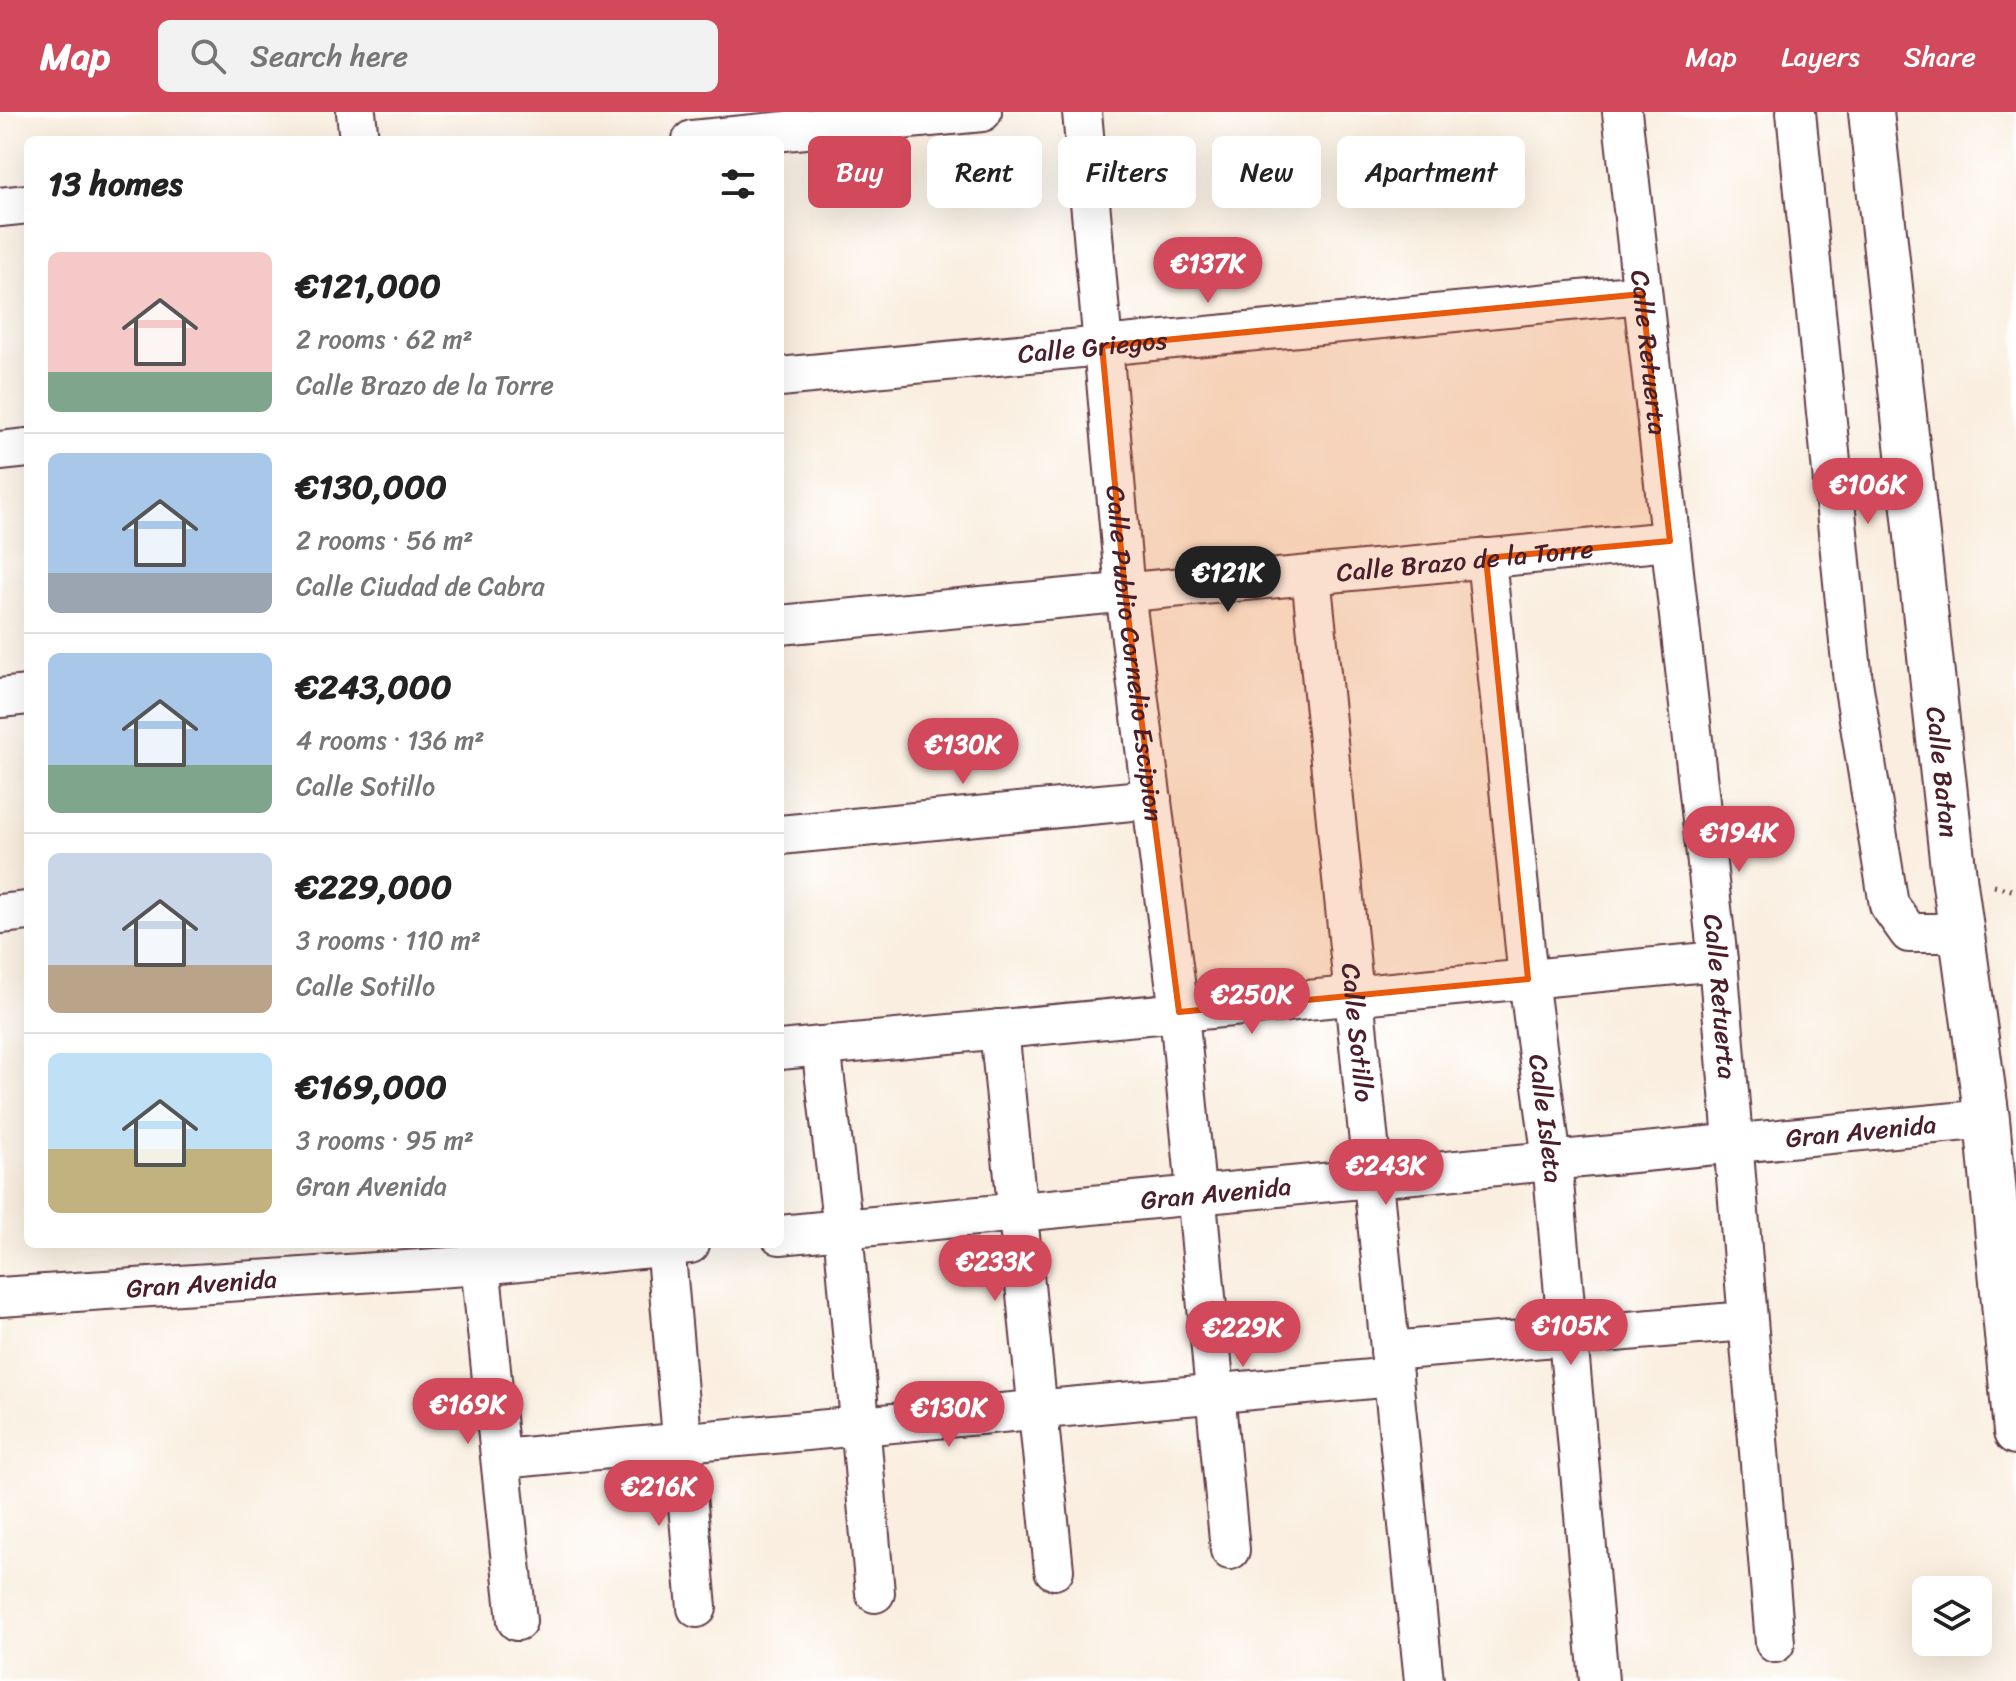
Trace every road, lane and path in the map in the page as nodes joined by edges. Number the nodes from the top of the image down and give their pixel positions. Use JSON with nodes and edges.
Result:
{"nodes":[{"id":1,"x":356,"y":112,"type":"edge"},
{"id":2,"x":982,"y":112,"type":"edge"},
{"id":3,"x":1082,"y":112,"type":"edge"},
{"id":4,"x":1622,"y":112,"type":"edge"},
{"id":5,"x":1796,"y":112,"type":"edge"},
{"id":6,"x":1871,"y":112,"type":"edge"},
{"id":7,"x":359,"y":136,"type":"edge"},
{"id":8,"x":733,"y":136,"type":"edge"},
{"id":9,"x":24,"y":204,"type":"edge"},
{"id":10,"x":0,"y":207,"type":"edge"},
{"id":11,"x":1642,"y":294,"type":"junction"},
{"id":12,"x":1102,"y":346,"type":"junction"},
{"id":13,"x":784,"y":377,"type":"edge"},
{"id":14,"x":24,"y":448,"type":"edge"},
{"id":15,"x":0,"y":451,"type":"edge"},
{"id":16,"x":1670,"y":541,"type":"junction"},
{"id":17,"x":1486,"y":558,"type":"junction"},
{"id":18,"x":1311,"y":575,"type":"junction"},
{"id":19,"x":1125,"y":592,"type":"junction"},
{"id":20,"x":784,"y":625,"type":"edge"},
{"id":21,"x":24,"y":695,"type":"edge"},
{"id":22,"x":0,"y":698,"type":"edge"},
{"id":23,"x":1152,"y":799,"type":"junction"},
{"id":24,"x":784,"y":835,"type":"edge"},
{"id":25,"x":24,"y":911,"type":"edge"},
{"id":26,"x":0,"y":914,"type":"edge"},
{"id":27,"x":1963,"y":933,"type":"junction"},
{"id":28,"x":1718,"y":961,"type":"junction"},
{"id":29,"x":1528,"y":979,"type":"junction"},
{"id":30,"x":1354,"y":995,"type":"junction"},
{"id":31,"x":1179,"y":1012,"type":"junction"},
{"id":32,"x":999,"y":1029,"type":"junction"},
{"id":33,"x":821,"y":1046,"type":"junction"},
{"id":34,"x":784,"y":1050,"type":"edge"},
{"id":35,"x":1987,"y":1119,"type":"junction"},
{"id":36,"x":1733,"y":1144,"type":"junction"},
{"id":37,"x":1552,"y":1161,"type":"junction"},
{"id":38,"x":1374,"y":1177,"type":"junction"},
{"id":39,"x":1194,"y":1193,"type":"junction"},
{"id":40,"x":1018,"y":1211,"type":"junction"},
{"id":41,"x":843,"y":1229,"type":"junction"},
{"id":42,"x":784,"y":1235,"type":"edge"},
{"id":43,"x":609,"y":1248,"type":"edge"},
{"id":44,"x":674,"y":1248,"type":"edge"},
{"id":45,"x":480,"y":1254,"type":"edge"},
{"id":46,"x":0,"y":1297,"type":"edge"},
{"id":47,"x":1746,"y":1321,"type":"junction"},
{"id":48,"x":1566,"y":1336,"type":"junction"},
{"id":49,"x":1392,"y":1364,"type":"junction"},
{"id":50,"x":1214,"y":1393,"type":"junction"},
{"id":51,"x":1037,"y":1409,"type":"junction"},
{"id":52,"x":860,"y":1426,"type":"junction"},
{"id":53,"x":2016,"y":1432,"type":"edge"},
{"id":54,"x":682,"y":1442,"type":"junction"},
{"id":55,"x":501,"y":1459,"type":"junction"},
{"id":56,"x":1230,"y":1550,"type":"dead end"},
{"id":57,"x":1054,"y":1570,"type":"dead end"},
{"id":58,"x":875,"y":1593,"type":"dead end"},
{"id":59,"x":697,"y":1608,"type":"dead end"},
{"id":60,"x":517,"y":1621,"type":"dead end"},
{"id":61,"x":1775,"y":1643,"type":"dead end"},
{"id":62,"x":1424,"y":1681,"type":"edge"},
{"id":63,"x":1599,"y":1681,"type":"edge"}],
"edges":[{"from":1,"to":7,"type":"street"},
{"from":2,"to":8,"type":"street"},
{"from":3,"to":12,"type":"street","name":"Calle Publio Cornelio Escipion"},
{"from":4,"to":11,"type":"street","name":"Calle Retuerta"},
{"from":5,"to":27,"type":"street"},
{"from":6,"to":27,"type":"street","name":"Calle Batan"},
{"from":9,"to":10,"type":"street"},
{"from":11,"to":12,"type":"street","name":"Calle Griegos"},
{"from":11,"to":16,"type":"street","name":"Calle Retuerta"},
{"from":12,"to":13,"type":"street","name":"Calle Griegos"},
{"from":12,"to":19,"type":"street","name":"Calle Publio Cornelio Escipion"},
{"from":14,"to":15,"type":"street"},
{"from":16,"to":17,"type":"street","name":"Calle Brazo de la Torre"},
{"from":16,"to":28,"type":"street","name":"Calle Retuerta"},
{"from":17,"to":18,"type":"street","name":"Calle Brazo de la Torre"},
{"from":17,"to":29,"type":"street","name":"Calle Isleta"},
{"from":18,"to":19,"type":"street","name":"Calle Brazo de la Torre"},
{"from":18,"to":30,"type":"street","name":"Calle Sotillo"},
{"from":19,"to":20,"type":"street","name":"Calle Brazo de la Torre"},
{"from":19,"to":23,"type":"street","name":"Calle Publio Cornelio Escipion"},
{"from":21,"to":22,"type":"street"},
{"from":23,"to":24,"type":"street"},
{"from":23,"to":31,"type":"street","name":"Calle Publio Cornelio Escipion"},
{"from":25,"to":26,"type":"street"},
{"from":27,"to":35,"type":"street","name":"Calle Batan"},
{"from":28,"to":29,"type":"street"},
{"from":28,"to":36,"type":"street","name":"Calle Retuerta"},
{"from":29,"to":30,"type":"street"},
{"from":29,"to":37,"type":"street","name":"Calle Isleta"},
{"from":30,"to":31,"type":"street"},
{"from":30,"to":38,"type":"street","name":"Calle Sotillo"},
{"from":31,"to":32,"type":"street"},
{"from":31,"to":39,"type":"street","name":"Calle Publio Cornelio Escipion"},
{"from":32,"to":33,"type":"street"},
{"from":32,"to":40,"type":"street"},
{"from":33,"to":34,"type":"street"},
{"from":33,"to":41,"type":"street"},
{"from":35,"to":36,"type":"street","name":"Gran Avenida"},
{"from":35,"to":53,"type":"street","name":"Calle Batan"},
{"from":36,"to":37,"type":"street","name":"Gran Avenida"},
{"from":36,"to":47,"type":"street","name":"Calle Retuerta"},
{"from":37,"to":38,"type":"street","name":"Gran Avenida"},
{"from":37,"to":48,"type":"street","name":"Calle Isleta"},
{"from":38,"to":39,"type":"street","name":"Gran Avenida"},
{"from":38,"to":49,"type":"street","name":"Calle Sotillo"},
{"from":39,"to":40,"type":"street","name":"Gran Avenida"},
{"from":39,"to":50,"type":"street","name":"Calle Publio Cornelio Escipion"},
{"from":40,"to":41,"type":"street","name":"Gran Avenida"},
{"from":40,"to":51,"type":"street"},
{"from":41,"to":42,"type":"street","name":"Gran Avenida"},
{"from":41,"to":52,"type":"street"},
{"from":43,"to":45,"type":"street","name":"Gran Avenida"},
{"from":44,"to":54,"type":"street"},
{"from":45,"to":46,"type":"street","name":"Gran Avenida"},
{"from":45,"to":55,"type":"street"},
{"from":47,"to":48,"type":"street"},
{"from":47,"to":61,"type":"street","name":"Calle Retuerta"},
{"from":48,"to":49,"type":"street"},
{"from":48,"to":63,"type":"street","name":"Calle Isleta"},
{"from":49,"to":50,"type":"street"},
{"from":49,"to":62,"type":"street","name":"Calle Sotillo"},
{"from":50,"to":51,"type":"street"},
{"from":50,"to":56,"type":"street","name":"Calle Publio Cornelio Escipion"},
{"from":51,"to":52,"type":"street"},
{"from":51,"to":57,"type":"street"},
{"from":52,"to":54,"type":"street"},
{"from":52,"to":58,"type":"street"},
{"from":54,"to":55,"type":"street"},
{"from":54,"to":59,"type":"street"},
{"from":55,"to":60,"type":"street"}]}
